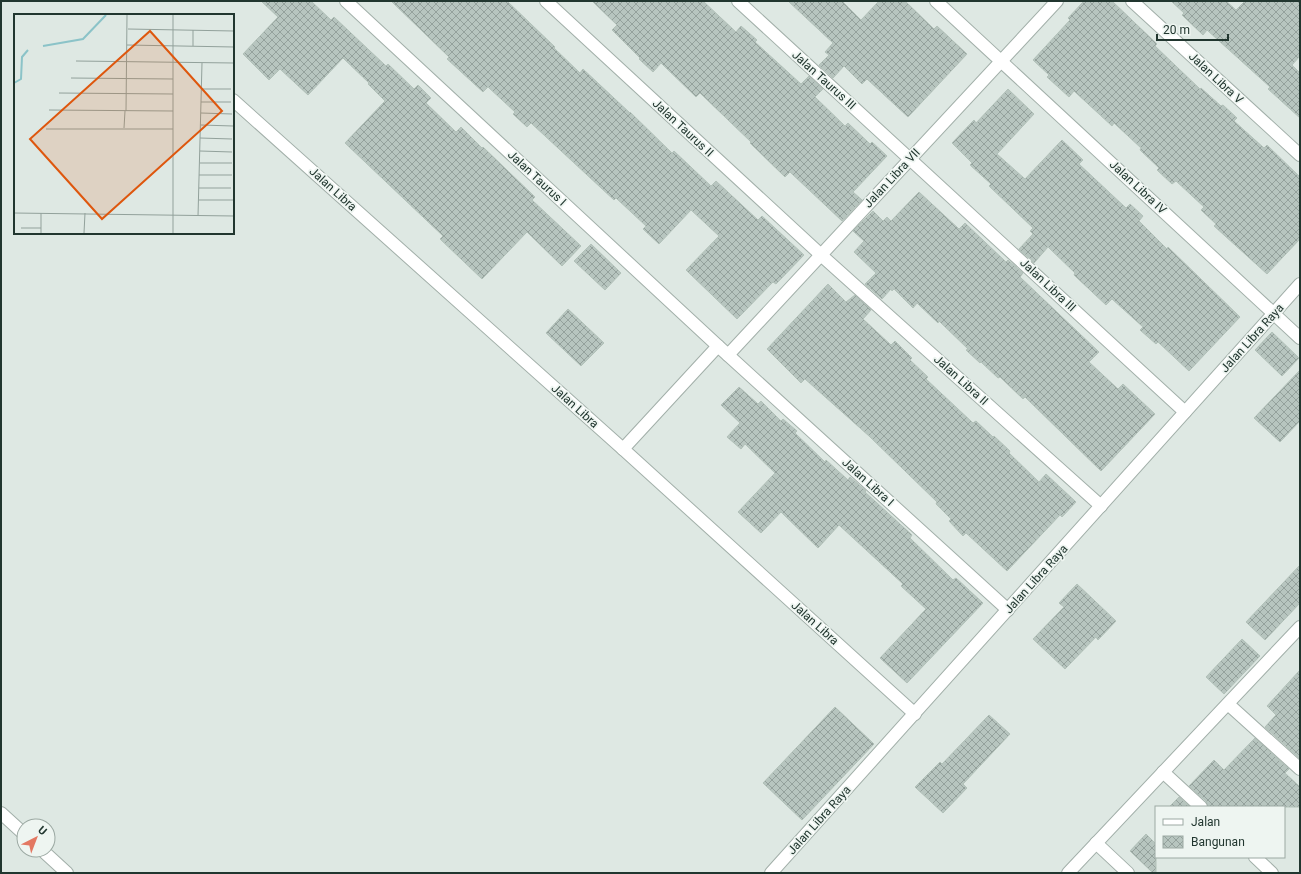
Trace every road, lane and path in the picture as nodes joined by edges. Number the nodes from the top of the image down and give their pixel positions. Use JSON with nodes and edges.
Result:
{"nodes":[{"id":1,"x":346,"y":1,"type":"edge"},
{"id":2,"x":546,"y":1,"type":"edge"},
{"id":3,"x":738,"y":1,"type":"edge"},
{"id":4,"x":936,"y":1,"type":"edge"},
{"id":5,"x":1057,"y":1,"type":"edge"},
{"id":6,"x":1132,"y":1,"type":"edge"},
{"id":7,"x":1001,"y":61,"type":"junction"},
{"id":8,"x":234,"y":101,"type":"edge"},
{"id":9,"x":1300,"y":155,"type":"edge"},
{"id":10,"x":910,"y":158,"type":"junction"},
{"id":11,"x":821,"y":254,"type":"junction"},
{"id":12,"x":1300,"y":284,"type":"edge"},
{"id":13,"x":1274,"y":314,"type":"junction"},
{"id":14,"x":1300,"y":338,"type":"edge"},
{"id":15,"x":718,"y":346,"type":"junction"},
{"id":16,"x":728,"y":355,"type":"junction"},
{"id":17,"x":1185,"y":412,"type":"junction"},
{"id":18,"x":623,"y":448,"type":"junction"},
{"id":19,"x":1101,"y":506,"type":"junction"},
{"id":20,"x":1008,"y":610,"type":"junction"},
{"id":21,"x":1299,"y":630,"type":"edge"},
{"id":22,"x":1228,"y":704,"type":"junction"},
{"id":23,"x":914,"y":714,"type":"junction"},
{"id":24,"x":1300,"y":769,"type":"edge"},
{"id":25,"x":1164,"y":772,"type":"junction"},
{"id":26,"x":1200,"y":806,"type":"edge"},
{"id":27,"x":1,"y":813,"type":"edge"},
{"id":28,"x":16,"y":827,"type":"edge"},
{"id":29,"x":1096,"y":843,"type":"junction"},
{"id":30,"x":51,"y":858,"type":"edge"},
{"id":31,"x":1256,"y":858,"type":"edge"},
{"id":32,"x":67,"y":873,"type":"edge"},
{"id":33,"x":771,"y":873,"type":"edge"},
{"id":34,"x":1068,"y":873,"type":"edge"},
{"id":35,"x":1128,"y":873,"type":"edge"},
{"id":36,"x":1272,"y":873,"type":"edge"}],
"edges":[{"from":1,"to":15,"type":"street","name":"Jalan Taurus I"},
{"from":2,"to":11,"type":"street","name":"Jalan Taurus II"},
{"from":3,"to":10,"type":"street","name":"Jalan Taurus III"},
{"from":4,"to":7,"type":"street","name":"Jalan Libra IV"},
{"from":5,"to":7,"type":"street","name":"Jalan Libra VII"},
{"from":6,"to":9,"type":"street","name":"Jalan Libra V"},
{"from":7,"to":10,"type":"street","name":"Jalan Libra VII"},
{"from":7,"to":13,"type":"street","name":"Jalan Libra IV"},
{"from":8,"to":18,"type":"street","name":"Jalan Libra"},
{"from":10,"to":11,"type":"street","name":"Jalan Libra VII"},
{"from":10,"to":17,"type":"street","name":"Jalan Libra III"},
{"from":11,"to":16,"type":"street","name":"Jalan Libra VII"},
{"from":11,"to":19,"type":"street","name":"Jalan Libra II"},
{"from":12,"to":13,"type":"street","name":"Jalan Libra Raya"},
{"from":13,"to":14,"type":"street","name":"Jalan Libra IV"},
{"from":13,"to":17,"type":"street","name":"Jalan Libra Raya"},
{"from":15,"to":16,"type":"street","name":"Jalan Taurus I"},
{"from":15,"to":18,"type":"street"},
{"from":16,"to":20,"type":"street","name":"Jalan Libra I"},
{"from":17,"to":19,"type":"street","name":"Jalan Libra Raya"},
{"from":18,"to":23,"type":"street","name":"Jalan Libra"},
{"from":19,"to":20,"type":"street","name":"Jalan Libra Raya"},
{"from":20,"to":23,"type":"street","name":"Jalan Libra Raya"},
{"from":21,"to":22,"type":"street"},
{"from":22,"to":24,"type":"street"},
{"from":22,"to":25,"type":"street"},
{"from":23,"to":33,"type":"street","name":"Jalan Libra Raya"},
{"from":25,"to":26,"type":"street"},
{"from":25,"to":29,"type":"street"},
{"from":27,"to":28,"type":"street"},
{"from":29,"to":34,"type":"street"},
{"from":29,"to":35,"type":"street"},
{"from":30,"to":32,"type":"street"},
{"from":31,"to":36,"type":"street"}]}
